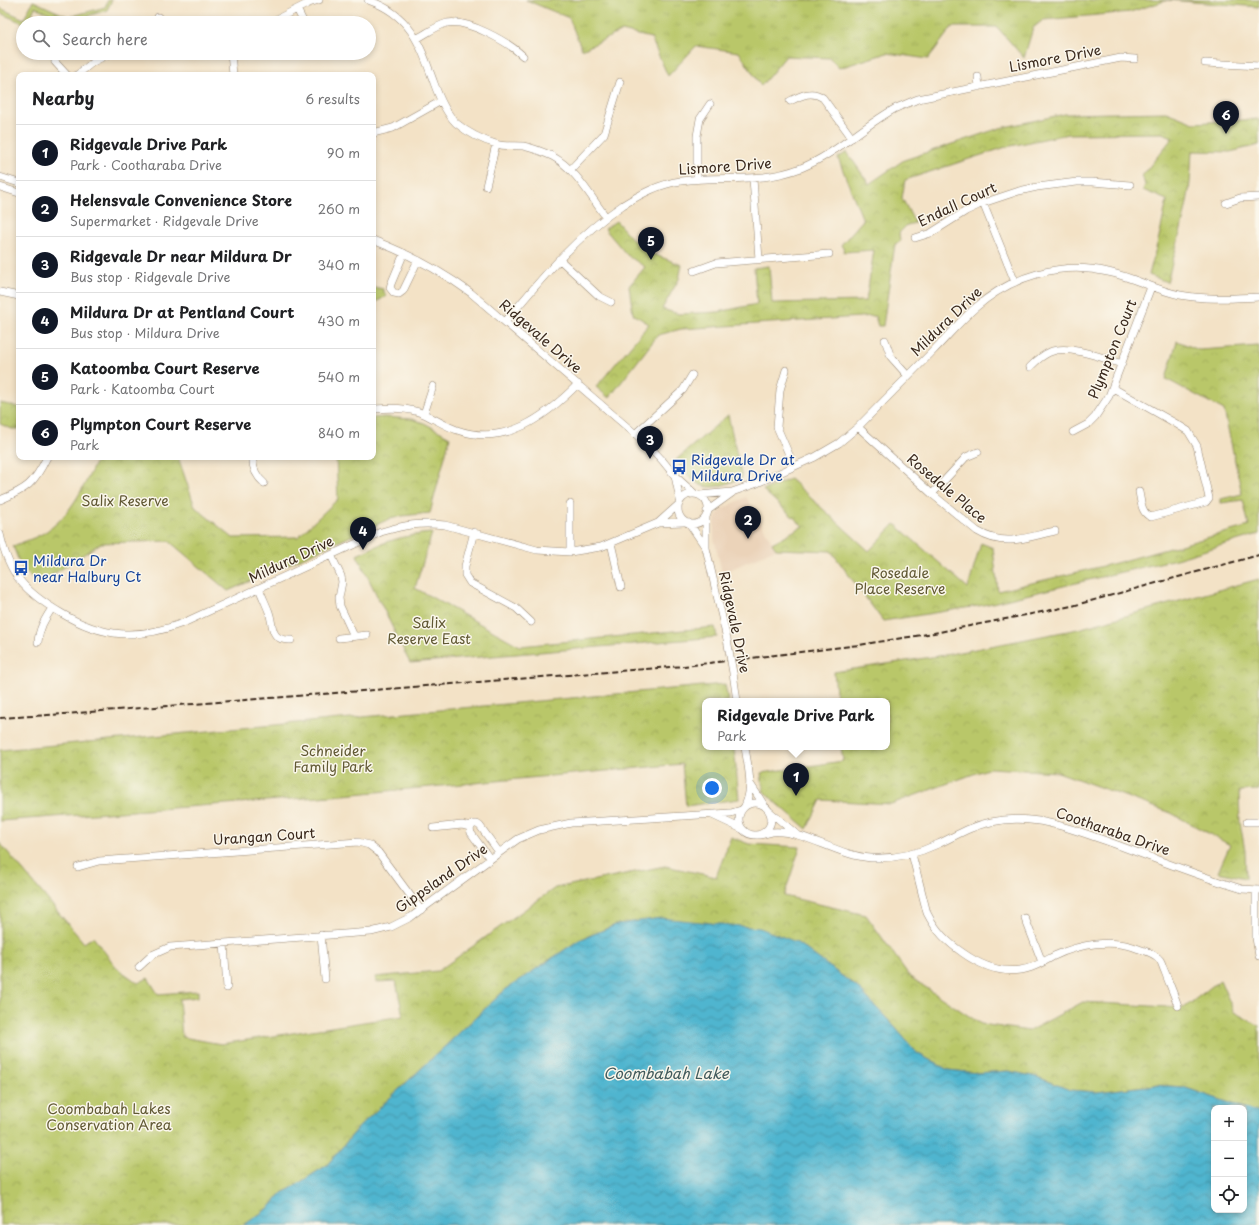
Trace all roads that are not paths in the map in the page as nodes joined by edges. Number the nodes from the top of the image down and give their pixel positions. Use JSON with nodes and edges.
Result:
{"nodes":[{"id":1,"x":319,"y":0,"type":"edge"},
{"id":2,"x":368,"y":0,"type":"edge"},
{"id":3,"x":297,"y":9,"type":"junction"},
{"id":4,"x":283,"y":16,"type":"edge"},
{"id":5,"x":300,"y":16,"type":"edge"},
{"id":6,"x":416,"y":39,"type":"junction"},
{"id":7,"x":523,"y":56,"type":"dead end"},
{"id":8,"x":1135,"y":59,"type":"dead end"},
{"id":9,"x":97,"y":60,"type":"edge"},
{"id":10,"x":232,"y":60,"type":"edge"},
{"id":11,"x":54,"y":62,"type":"dead end"},
{"id":12,"x":1205,"y":63,"type":"dead end"},
{"id":13,"x":1259,"y":66,"type":"edge"},
{"id":14,"x":64,"y":72,"type":"edge"},
{"id":15,"x":80,"y":72,"type":"edge"},
{"id":16,"x":233,"y":72,"type":"edge"},
{"id":17,"x":978,"y":77,"type":"dead end"},
{"id":18,"x":620,"y":82,"type":"dead end"},
{"id":19,"x":979,"y":87,"type":"junction"},
{"id":20,"x":442,"y":101,"type":"junction"},
{"id":21,"x":790,"y":101,"type":"dead end"},
{"id":22,"x":710,"y":104,"type":"dead end"},
{"id":23,"x":376,"y":132,"type":"edge"},
{"id":24,"x":852,"y":138,"type":"junction"},
{"id":25,"x":496,"y":144,"type":"junction"},
{"id":26,"x":570,"y":170,"type":"junction"},
{"id":27,"x":0,"y":177,"type":"edge"},
{"id":28,"x":753,"y":178,"type":"junction"},
{"id":29,"x":697,"y":179,"type":"junction"},
{"id":30,"x":16,"y":182,"type":"edge"},
{"id":31,"x":1130,"y":185,"type":"dead end"},
{"id":32,"x":486,"y":186,"type":"dead end"},
{"id":33,"x":0,"y":187,"type":"edge"},
{"id":34,"x":16,"y":192,"type":"edge"},
{"id":35,"x":1259,"y":197,"type":"edge"},
{"id":36,"x":1226,"y":202,"type":"dead end"},
{"id":37,"x":983,"y":203,"type":"junction"},
{"id":38,"x":606,"y":217,"type":"junction"},
{"id":39,"x":914,"y":238,"type":"dead end"},
{"id":40,"x":376,"y":241,"type":"edge"},
{"id":41,"x":404,"y":253,"type":"junction"},
{"id":42,"x":829,"y":254,"type":"dead end"},
{"id":43,"x":559,"y":259,"type":"junction"},
{"id":44,"x":759,"y":259,"type":"junction"},
{"id":45,"x":418,"y":260,"type":"junction"},
{"id":46,"x":694,"y":271,"type":"dead end"},
{"id":47,"x":1015,"y":282,"type":"junction"},
{"id":48,"x":1151,"y":287,"type":"junction"},
{"id":49,"x":1,"y":295,"type":"edge"},
{"id":50,"x":16,"y":296,"type":"edge"},
{"id":51,"x":1259,"y":297,"type":"edge"},
{"id":52,"x":611,"y":302,"type":"dead end"},
{"id":53,"x":505,"y":322,"type":"junction"},
{"id":54,"x":885,"y":340,"type":"dead end"},
{"id":55,"x":1122,"y":364,"type":"junction"},
{"id":56,"x":1030,"y":367,"type":"dead end"},
{"id":57,"x":786,"y":370,"type":"dead end"},
{"id":58,"x":692,"y":375,"type":"dead end"},
{"id":59,"x":908,"y":376,"type":"junction"},
{"id":60,"x":578,"y":384,"type":"junction"},
{"id":61,"x":433,"y":386,"type":"dead end"},
{"id":62,"x":1113,"y":388,"type":"junction"},
{"id":63,"x":376,"y":409,"type":"edge"},
{"id":64,"x":424,"y":414,"type":"junction"},
{"id":65,"x":858,"y":427,"type":"junction"},
{"id":66,"x":1073,"y":432,"type":"dead end"},
{"id":67,"x":635,"y":434,"type":"junction"},
{"id":68,"x":978,"y":452,"type":"dead end"},
{"id":69,"x":44,"y":460,"type":"edge"},
{"id":70,"x":253,"y":460,"type":"edge"},
{"id":71,"x":794,"y":466,"type":"junction"},
{"id":72,"x":675,"y":476,"type":"junction"},
{"id":73,"x":264,"y":483,"type":"dead end"},
{"id":74,"x":732,"y":492,"type":"junction"},
{"id":75,"x":1139,"y":492,"type":"dead end"},
{"id":76,"x":932,"y":494,"type":"junction"},
{"id":77,"x":697,"y":495,"type":"junction"},
{"id":78,"x":0,"y":500,"type":"edge"},
{"id":79,"x":679,"y":502,"type":"junction"},
{"id":80,"x":570,"y":504,"type":"dead end"},
{"id":81,"x":706,"y":514,"type":"junction"},
{"id":82,"x":687,"y":522,"type":"junction"},
{"id":83,"x":658,"y":523,"type":"junction"},
{"id":84,"x":1055,"y":531,"type":"dead end"},
{"id":85,"x":474,"y":532,"type":"junction"},
{"id":86,"x":0,"y":534,"type":"edge"},
{"id":87,"x":611,"y":543,"type":"junction"},
{"id":88,"x":706,"y":548,"type":"junction"},
{"id":89,"x":570,"y":552,"type":"junction"},
{"id":90,"x":331,"y":555,"type":"junction"},
{"id":91,"x":621,"y":587,"type":"dead end"},
{"id":92,"x":259,"y":588,"type":"junction"},
{"id":93,"x":52,"y":608,"type":"junction"},
{"id":94,"x":531,"y":622,"type":"dead end"},
{"id":95,"x":367,"y":635,"type":"dead end"},
{"id":96,"x":354,"y":636,"type":"junction"},
{"id":97,"x":339,"y":638,"type":"dead end"},
{"id":98,"x":291,"y":640,"type":"dead end"},
{"id":99,"x":38,"y":642,"type":"dead end"},
{"id":100,"x":737,"y":698,"type":"edge"},
{"id":101,"x":745,"y":750,"type":"edge"},
{"id":102,"x":751,"y":786,"type":"junction"},
{"id":103,"x":743,"y":808,"type":"junction"},
{"id":104,"x":766,"y":808,"type":"junction"},
{"id":105,"x":710,"y":815,"type":"junction"},
{"id":106,"x":1247,"y":822,"type":"dead end"},
{"id":107,"x":1259,"y":822,"type":"edge"},
{"id":108,"x":470,"y":827,"type":"junction"},
{"id":109,"x":433,"y":828,"type":"dead end"},
{"id":110,"x":742,"y":829,"type":"junction"},
{"id":111,"x":760,"y":835,"type":"junction"},
{"id":112,"x":798,"y":836,"type":"junction"},
{"id":113,"x":499,"y":852,"type":"junction"},
{"id":114,"x":912,"y":854,"type":"junction"},
{"id":115,"x":490,"y":859,"type":"junction"},
{"id":116,"x":78,"y":867,"type":"dead end"},
{"id":117,"x":1258,"y":890,"type":"edge"},
{"id":118,"x":421,"y":910,"type":"junction"},
{"id":119,"x":1025,"y":918,"type":"dead end"},
{"id":120,"x":321,"y":935,"type":"junction"},
{"id":121,"x":224,"y":943,"type":"junction"},
{"id":122,"x":1259,"y":956,"type":"edge"},
{"id":123,"x":1042,"y":962,"type":"junction"},
{"id":124,"x":139,"y":967,"type":"dead end"},
{"id":125,"x":325,"y":979,"type":"dead end"},
{"id":126,"x":227,"y":988,"type":"dead end"},
{"id":127,"x":1178,"y":1006,"type":"dead end"}],
"edges":[{"from":1,"to":3,"type":"street"},
{"from":2,"to":6,"type":"street"},
{"from":3,"to":4,"type":"street"},
{"from":3,"to":5,"type":"street"},
{"from":6,"to":7,"type":"street"},
{"from":6,"to":20,"type":"street"},
{"from":8,"to":19,"type":"street","name":"Lismore Drive"},
{"from":9,"to":15,"type":"street"},
{"from":10,"to":16,"type":"street"},
{"from":11,"to":14,"type":"street"},
{"from":12,"to":13,"type":"street"},
{"from":17,"to":19,"type":"street"},
{"from":18,"to":26,"type":"street"},
{"from":19,"to":24,"type":"street","name":"Lismore Drive"},
{"from":20,"to":23,"type":"street"},
{"from":20,"to":25,"type":"street"},
{"from":21,"to":24,"type":"street"},
{"from":22,"to":29,"type":"street"},
{"from":24,"to":28,"type":"street","name":"Lismore Drive"},
{"from":25,"to":26,"type":"street"},
{"from":25,"to":32,"type":"street"},
{"from":26,"to":38,"type":"street"},
{"from":27,"to":30,"type":"street"},
{"from":28,"to":29,"type":"street","name":"Lismore Drive"},
{"from":28,"to":44,"type":"street"},
{"from":29,"to":38,"type":"street","name":"Lismore Drive"},
{"from":31,"to":37,"type":"street","name":"Endall Court"},
{"from":33,"to":34,"type":"street"},
{"from":35,"to":36,"type":"street"},
{"from":37,"to":39,"type":"street","name":"Endall Court"},
{"from":37,"to":47,"type":"street"},
{"from":38,"to":43,"type":"street","name":"Lismore Drive"},
{"from":40,"to":41,"type":"street","name":"Ridgevale Drive"},
{"from":41,"to":45,"type":"street","name":"Ridgevale Drive"},
{"from":41,"to":45,"type":"street"},
{"from":42,"to":44,"type":"street"},
{"from":43,"to":52,"type":"street"},
{"from":43,"to":53,"type":"street","name":"Lismore Drive"},
{"from":44,"to":46,"type":"street"},
{"from":45,"to":53,"type":"street","name":"Ridgevale Drive"},
{"from":47,"to":48,"type":"street","name":"Mildura Drive"},
{"from":47,"to":59,"type":"street","name":"Mildura Drive"},
{"from":48,"to":51,"type":"street","name":"Mildura Drive"},
{"from":48,"to":55,"type":"street","name":"Plympton Court"},
{"from":49,"to":50,"type":"street"},
{"from":53,"to":60,"type":"street","name":"Ridgevale Drive"},
{"from":54,"to":59,"type":"street"},
{"from":55,"to":56,"type":"street"},
{"from":55,"to":62,"type":"street","name":"Plympton Court"},
{"from":57,"to":71,"type":"street"},
{"from":58,"to":67,"type":"street"},
{"from":59,"to":65,"type":"street","name":"Mildura Drive"},
{"from":60,"to":64,"type":"street"},
{"from":60,"to":67,"type":"street","name":"Ridgevale Drive"},
{"from":61,"to":64,"type":"street"},
{"from":62,"to":66,"type":"street","name":"Plympton Court"},
{"from":62,"to":75,"type":"street"},
{"from":63,"to":64,"type":"street"},
{"from":65,"to":71,"type":"street","name":"Mildura Drive"},
{"from":65,"to":76,"type":"street","name":"Rosedale Place"},
{"from":67,"to":72,"type":"street","name":"Ridgevale Drive"},
{"from":68,"to":76,"type":"street"},
{"from":69,"to":78,"type":"street"},
{"from":70,"to":73,"type":"street"},
{"from":71,"to":74,"type":"street","name":"Mildura Drive"},
{"from":72,"to":77,"type":"street","name":"Ridgevale Drive"},
{"from":72,"to":79,"type":"street","name":"Ridgevale Drive"},
{"from":74,"to":77,"type":"street","name":"Mildura Drive"},
{"from":74,"to":81,"type":"street","name":"Mildura Drive"},
{"from":76,"to":84,"type":"street","name":"Rosedale Place"},
{"from":77,"to":79,"type":"street"},
{"from":77,"to":81,"type":"street"},
{"from":79,"to":82,"type":"street"},
{"from":79,"to":83,"type":"street","name":"Mildura Drive"},
{"from":80,"to":89,"type":"street"},
{"from":81,"to":82,"type":"street"},
{"from":81,"to":88,"type":"street","name":"Ridgevale Drive"},
{"from":82,"to":83,"type":"street","name":"Mildura Drive"},
{"from":82,"to":88,"type":"street","name":"Ridgevale Drive"},
{"from":83,"to":87,"type":"street","name":"Mildura Drive"},
{"from":85,"to":89,"type":"street","name":"Mildura Drive"},
{"from":85,"to":90,"type":"street","name":"Mildura Drive"},
{"from":85,"to":94,"type":"street"},
{"from":86,"to":93,"type":"street","name":"Mildura Drive"},
{"from":87,"to":89,"type":"street","name":"Mildura Drive"},
{"from":87,"to":91,"type":"street"},
{"from":88,"to":100,"type":"street","name":"Ridgevale Drive","bridge":true},
{"from":90,"to":92,"type":"street","name":"Mildura Drive"},
{"from":90,"to":96,"type":"street"},
{"from":92,"to":93,"type":"street","name":"Mildura Drive"},
{"from":92,"to":98,"type":"street"},
{"from":93,"to":99,"type":"street"},
{"from":95,"to":96,"type":"street"},
{"from":96,"to":97,"type":"street"},
{"from":101,"to":102,"type":"street"},
{"from":102,"to":103,"type":"street"},
{"from":102,"to":104,"type":"street"},
{"from":103,"to":104,"type":"street"},
{"from":103,"to":105,"type":"street","name":"Gippsland Drive"},
{"from":103,"to":110,"type":"street"},
{"from":104,"to":111,"type":"street"},
{"from":104,"to":112,"type":"street","name":"Cootharaba Drive"},
{"from":105,"to":110,"type":"street","name":"Gippsland Drive"},
{"from":105,"to":113,"type":"street","name":"Gippsland Drive"},
{"from":106,"to":107,"type":"street"},
{"from":108,"to":109,"type":"street"},
{"from":108,"to":113,"type":"street"},
{"from":108,"to":115,"type":"street"},
{"from":110,"to":111,"type":"street"},
{"from":111,"to":112,"type":"street","name":"Cootharaba Drive"},
{"from":112,"to":114,"type":"street","name":"Cootharaba Drive"},
{"from":113,"to":115,"type":"street","name":"Gippsland Drive"},
{"from":114,"to":117,"type":"street","name":"Cootharaba Drive"},
{"from":114,"to":123,"type":"street"},
{"from":115,"to":118,"type":"street","name":"Gippsland Drive"},
{"from":116,"to":118,"type":"street","name":"Urangan Court"},
{"from":117,"to":122,"type":"street"},
{"from":118,"to":120,"type":"street","name":"Gippsland Drive"},
{"from":119,"to":123,"type":"street"},
{"from":120,"to":121,"type":"street","name":"Gippsland Drive"},
{"from":120,"to":125,"type":"street"},
{"from":121,"to":124,"type":"street","name":"Gippsland Drive"},
{"from":121,"to":126,"type":"street"},
{"from":123,"to":127,"type":"street"}]}
